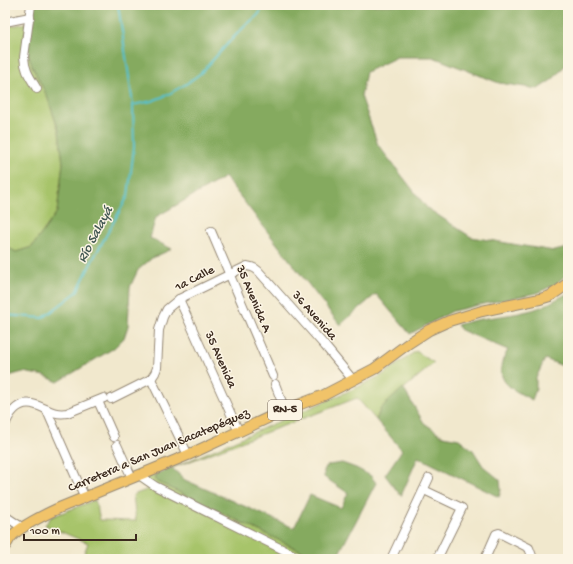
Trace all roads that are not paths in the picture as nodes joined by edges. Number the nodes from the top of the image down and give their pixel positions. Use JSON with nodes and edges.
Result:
{"nodes":[{"id":1,"x":31,"y":5,"type":"edge"},
{"id":2,"x":30,"y":17,"type":"junction"},
{"id":3,"x":5,"y":22,"type":"edge"},
{"id":4,"x":37,"y":89,"type":"dead end"},
{"id":5,"x":211,"y":231,"type":"dead end"},
{"id":6,"x":256,"y":268,"type":"joint"},
{"id":7,"x":230,"y":274,"type":"junction"},
{"id":8,"x":568,"y":283,"type":"edge"},
{"id":9,"x":179,"y":299,"type":"junction"},
{"id":10,"x":273,"y":376,"type":"dead end"},
{"id":11,"x":151,"y":379,"type":"junction"},
{"id":12,"x":354,"y":380,"type":"junction"},
{"id":13,"x":275,"y":384,"type":"dead end"},
{"id":14,"x":104,"y":399,"type":"junction"},
{"id":15,"x":47,"y":410,"type":"junction"},
{"id":16,"x":285,"y":410,"type":"junction"},
{"id":17,"x":5,"y":425,"type":"edge"},
{"id":18,"x":239,"y":432,"type":"junction"},
{"id":19,"x":188,"y":455,"type":"junction"},
{"id":20,"x":136,"y":477,"type":"junction"},
{"id":21,"x":429,"y":478,"type":"dead end"},
{"id":22,"x":424,"y":490,"type":"junction"},
{"id":23,"x":85,"y":498,"type":"junction"},
{"id":24,"x":5,"y":516,"type":"edge"},
{"id":25,"x":24,"y":528,"type":"junction"},
{"id":26,"x":5,"y":546,"type":"edge"},
{"id":27,"x":302,"y":559,"type":"edge"},
{"id":28,"x":391,"y":559,"type":"edge"},
{"id":29,"x":437,"y":559,"type":"edge"},
{"id":30,"x":484,"y":559,"type":"edge"},
{"id":31,"x":531,"y":559,"type":"edge"}],
"edges":[{"from":1,"to":2,"type":"street"},
{"from":2,"to":3,"type":"street"},
{"from":2,"to":4,"type":"street"},
{"from":5,"to":7,"type":"street","name":"35 Avenida A"},
{"from":6,"to":7,"type":"street","name":"1a Calle"},
{"from":6,"to":12,"type":"street","name":"36 Avenida"},
{"from":7,"to":9,"type":"street","name":"1a Calle"},
{"from":7,"to":10,"type":"street","name":"35 Avenida A"},
{"from":8,"to":12,"type":"main road","name":"Carretera a San Juan Sacatepéquez","number":"RN-5"},
{"from":9,"to":11,"type":"street","name":"1a Calle"},
{"from":9,"to":18,"type":"street","name":"35 Avenida"},
{"from":11,"to":14,"type":"street"},
{"from":11,"to":19,"type":"street"},
{"from":12,"to":16,"type":"main road","name":"Carretera a San Juan Sacatepéquez","number":"RN-5"},
{"from":13,"to":16,"type":"street"},
{"from":14,"to":15,"type":"street"},
{"from":14,"to":20,"type":"street"},
{"from":15,"to":17,"type":"street"},
{"from":15,"to":23,"type":"street"},
{"from":16,"to":18,"type":"main road","name":"Carretera a San Juan Sacatepéquez","number":"RN-5"},
{"from":18,"to":19,"type":"main road","name":"Carretera a San Juan Sacatepéquez","number":"RN-5"},
{"from":19,"to":20,"type":"main road","name":"Carretera a San Juan Sacatepéquez","number":"RN-5"},
{"from":20,"to":23,"type":"main road","name":"Carretera a San Juan Sacatepéquez","number":"RN-5"},
{"from":20,"to":27,"type":"street"},
{"from":21,"to":22,"type":"street"},
{"from":22,"to":28,"type":"street"},
{"from":22,"to":29,"type":"street"},
{"from":23,"to":25,"type":"main road","name":"Carretera a San Juan Sacatepéquez","number":"RN-5"},
{"from":24,"to":25,"type":"street"},
{"from":25,"to":26,"type":"main road","name":"Carretera a San Juan Sacatepéquez","number":"RN-5"},
{"from":30,"to":31,"type":"street"}]}
